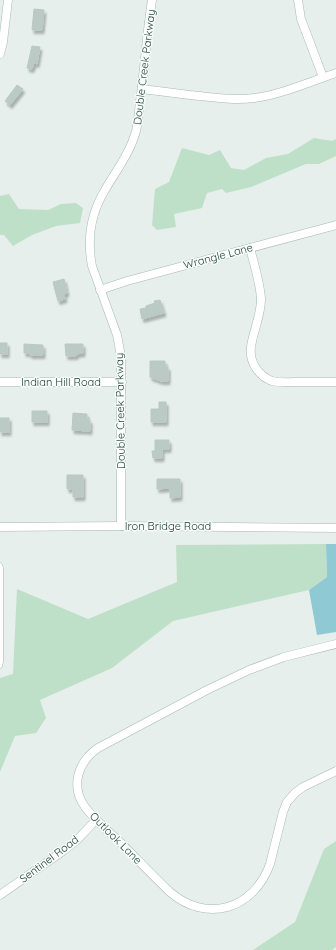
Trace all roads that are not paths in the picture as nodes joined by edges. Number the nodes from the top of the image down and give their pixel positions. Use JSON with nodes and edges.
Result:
{"nodes":[{"id":1,"x":8,"y":0,"type":"edge"},
{"id":2,"x":152,"y":0,"type":"edge"},
{"id":3,"x":298,"y":0,"type":"edge"},
{"id":4,"x":0,"y":54,"type":"edge"},
{"id":5,"x":336,"y":73,"type":"edge"},
{"id":6,"x":323,"y":78,"type":"junction"},
{"id":7,"x":142,"y":89,"type":"junction"},
{"id":8,"x":336,"y":225,"type":"edge"},
{"id":9,"x":250,"y":248,"type":"junction"},
{"id":10,"x":100,"y":290,"type":"junction"},
{"id":11,"x":0,"y":382,"type":"edge"},
{"id":12,"x":122,"y":382,"type":"junction"},
{"id":13,"x":336,"y":382,"type":"edge"},
{"id":14,"x":121,"y":526,"type":"junction"},
{"id":15,"x":0,"y":527,"type":"edge"},
{"id":16,"x":336,"y":528,"type":"edge"},
{"id":17,"x":0,"y":565,"type":"edge"},
{"id":18,"x":1,"y":630,"type":"edge"},
{"id":19,"x":336,"y":644,"type":"edge"},
{"id":20,"x":1,"y":651,"type":"edge"},
{"id":21,"x":0,"y":666,"type":"edge"},
{"id":22,"x":336,"y":772,"type":"edge"},
{"id":23,"x":96,"y":820,"type":"junction"},
{"id":24,"x":0,"y":895,"type":"edge"}],
"edges":[{"from":1,"to":4,"type":"street"},
{"from":2,"to":7,"type":"street","name":"Double Creek Parkway"},
{"from":3,"to":6,"type":"street"},
{"from":5,"to":6,"type":"street"},
{"from":6,"to":7,"type":"street"},
{"from":7,"to":10,"type":"street","name":"Double Creek Parkway"},
{"from":8,"to":9,"type":"street","name":"Wrangle Lane"},
{"from":9,"to":10,"type":"street","name":"Wrangle Lane"},
{"from":9,"to":13,"type":"street"},
{"from":10,"to":12,"type":"street","name":"Double Creek Parkway"},
{"from":11,"to":12,"type":"street","name":"Indian Hill Road"},
{"from":12,"to":14,"type":"street","name":"Double Creek Parkway"},
{"from":14,"to":15,"type":"street","name":"Iron Bridge Road"},
{"from":14,"to":16,"type":"street","name":"Iron Bridge Road"},
{"from":17,"to":18,"type":"lane"},
{"from":18,"to":20,"type":"lane"},
{"from":19,"to":23,"type":"street","name":"Outlook Lane"},
{"from":20,"to":21,"type":"lane"},
{"from":22,"to":23,"type":"street","name":"Outlook Lane"},
{"from":23,"to":24,"type":"street","name":"Sentinel Road"}]}
